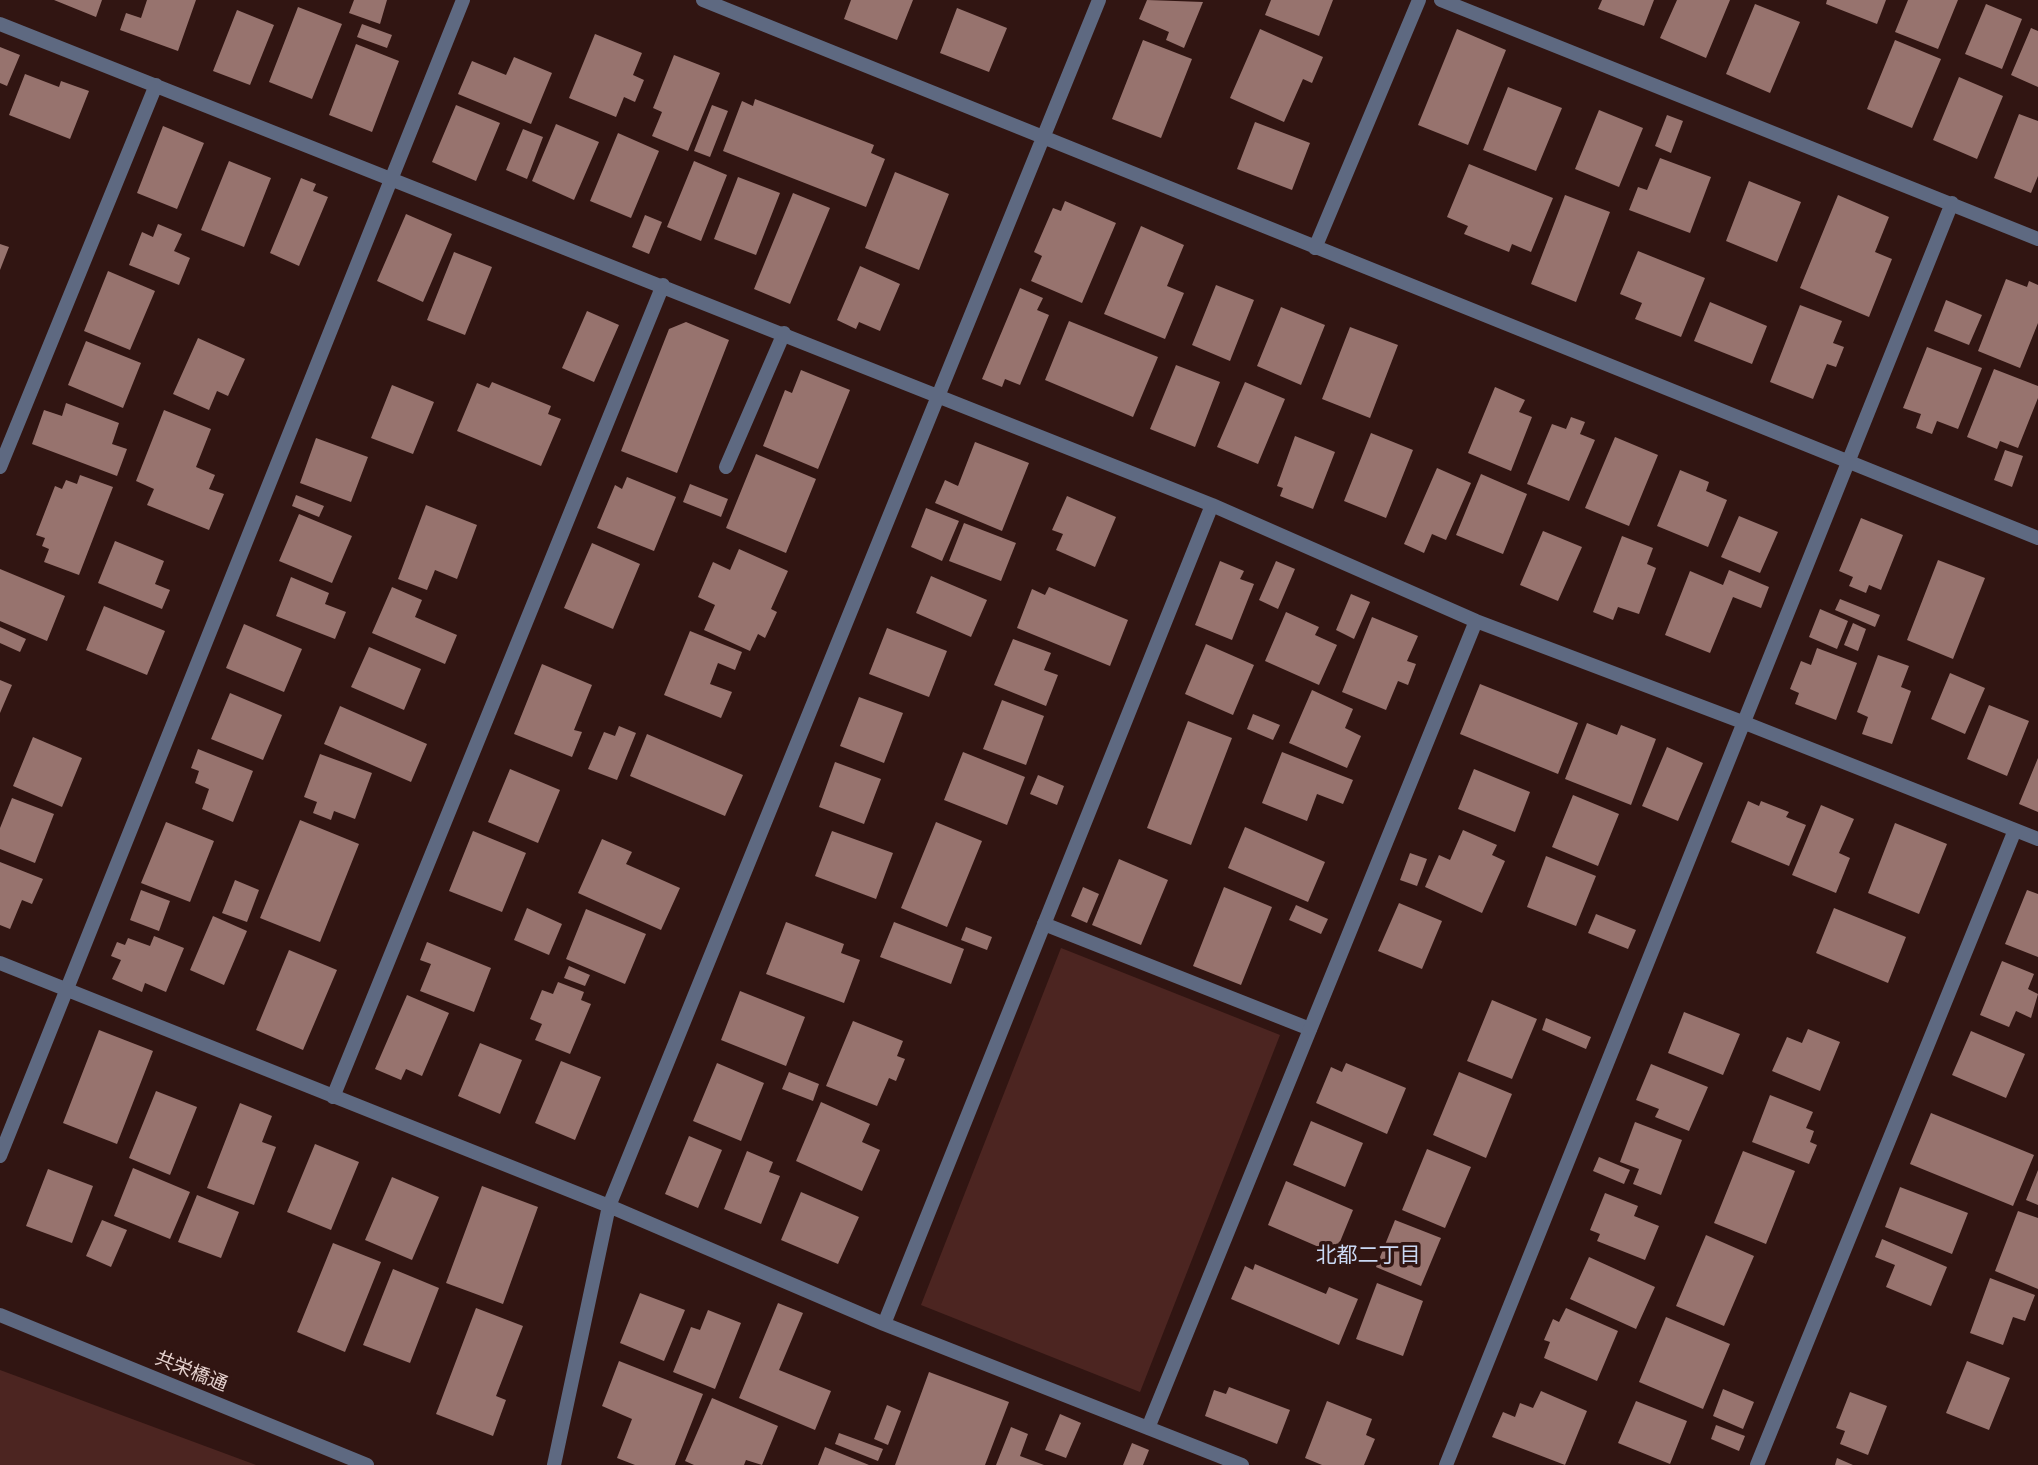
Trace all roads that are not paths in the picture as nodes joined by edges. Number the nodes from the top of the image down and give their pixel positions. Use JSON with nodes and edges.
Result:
{"nodes":[{"id":1,"x":463,"y":0,"type":"edge"},
{"id":2,"x":703,"y":0,"type":"edge"},
{"id":3,"x":1099,"y":0,"type":"edge"},
{"id":4,"x":1419,"y":0,"type":"edge"},
{"id":5,"x":1441,"y":0,"type":"edge"},
{"id":6,"x":0,"y":24,"type":"edge"},
{"id":7,"x":156,"y":85,"type":"junction"},
{"id":8,"x":1043,"y":138,"type":"junction"},
{"id":9,"x":393,"y":179,"type":"junction"},
{"id":10,"x":1952,"y":203,"type":"junction"},
{"id":11,"x":2038,"y":239,"type":"edge"},
{"id":12,"x":1315,"y":248,"type":"junction"},
{"id":13,"x":663,"y":285,"type":"junction"},
{"id":14,"x":784,"y":333,"type":"junction"},
{"id":15,"x":940,"y":396,"type":"junction"},
{"id":16,"x":1847,"y":462,"type":"junction"},
{"id":17,"x":0,"y":467,"type":"edge"},
{"id":18,"x":726,"y":467,"type":"dead end"},
{"id":19,"x":1212,"y":505,"type":"junction"},
{"id":20,"x":2038,"y":538,"type":"edge"},
{"id":21,"x":1476,"y":621,"type":"junction"},
{"id":22,"x":1745,"y":723,"type":"junction"},
{"id":23,"x":2015,"y":830,"type":"junction"},
{"id":24,"x":2038,"y":839,"type":"edge"},
{"id":25,"x":1044,"y":924,"type":"junction"},
{"id":26,"x":0,"y":963,"type":"edge"},
{"id":27,"x":68,"y":991,"type":"junction"},
{"id":28,"x":1310,"y":1030,"type":"junction"},
{"id":29,"x":333,"y":1097,"type":"junction"},
{"id":30,"x":0,"y":1156,"type":"edge"},
{"id":31,"x":609,"y":1206,"type":"junction"},
{"id":32,"x":0,"y":1315,"type":"edge"},
{"id":33,"x":884,"y":1324,"type":"junction"},
{"id":34,"x":1148,"y":1428,"type":"junction"},
{"id":35,"x":367,"y":1465,"type":"edge"},
{"id":36,"x":554,"y":1465,"type":"edge"},
{"id":37,"x":1242,"y":1465,"type":"edge"},
{"id":38,"x":1446,"y":1465,"type":"edge"},
{"id":39,"x":1758,"y":1465,"type":"edge"}],
"edges":[{"from":1,"to":9,"type":"street"},
{"from":2,"to":8,"type":"street"},
{"from":3,"to":8,"type":"street"},
{"from":4,"to":12,"type":"street"},
{"from":5,"to":10,"type":"street"},
{"from":6,"to":7,"type":"street"},
{"from":7,"to":9,"type":"street"},
{"from":7,"to":17,"type":"street"},
{"from":8,"to":12,"type":"street"},
{"from":8,"to":15,"type":"street"},
{"from":9,"to":13,"type":"street"},
{"from":9,"to":27,"type":"street"},
{"from":10,"to":11,"type":"street"},
{"from":10,"to":16,"type":"street"},
{"from":12,"to":16,"type":"street"},
{"from":13,"to":14,"type":"street"},
{"from":13,"to":29,"type":"street"},
{"from":14,"to":15,"type":"street"},
{"from":14,"to":18,"type":"street"},
{"from":15,"to":19,"type":"street"},
{"from":15,"to":31,"type":"street"},
{"from":16,"to":20,"type":"street"},
{"from":16,"to":22,"type":"street"},
{"from":19,"to":21,"type":"street"},
{"from":19,"to":25,"type":"street"},
{"from":21,"to":22,"type":"street"},
{"from":21,"to":28,"type":"street"},
{"from":22,"to":23,"type":"street"},
{"from":22,"to":38,"type":"street"},
{"from":23,"to":24,"type":"street"},
{"from":23,"to":39,"type":"street"},
{"from":25,"to":28,"type":"street"},
{"from":25,"to":33,"type":"street"},
{"from":26,"to":27,"type":"street"},
{"from":27,"to":29,"type":"street"},
{"from":27,"to":30,"type":"street"},
{"from":28,"to":34,"type":"street"},
{"from":29,"to":31,"type":"street"},
{"from":31,"to":33,"type":"street"},
{"from":31,"to":36,"type":"street"},
{"from":32,"to":35,"type":"street","name":"共栄橋通"},
{"from":33,"to":34,"type":"street"},
{"from":34,"to":37,"type":"street"}]}
